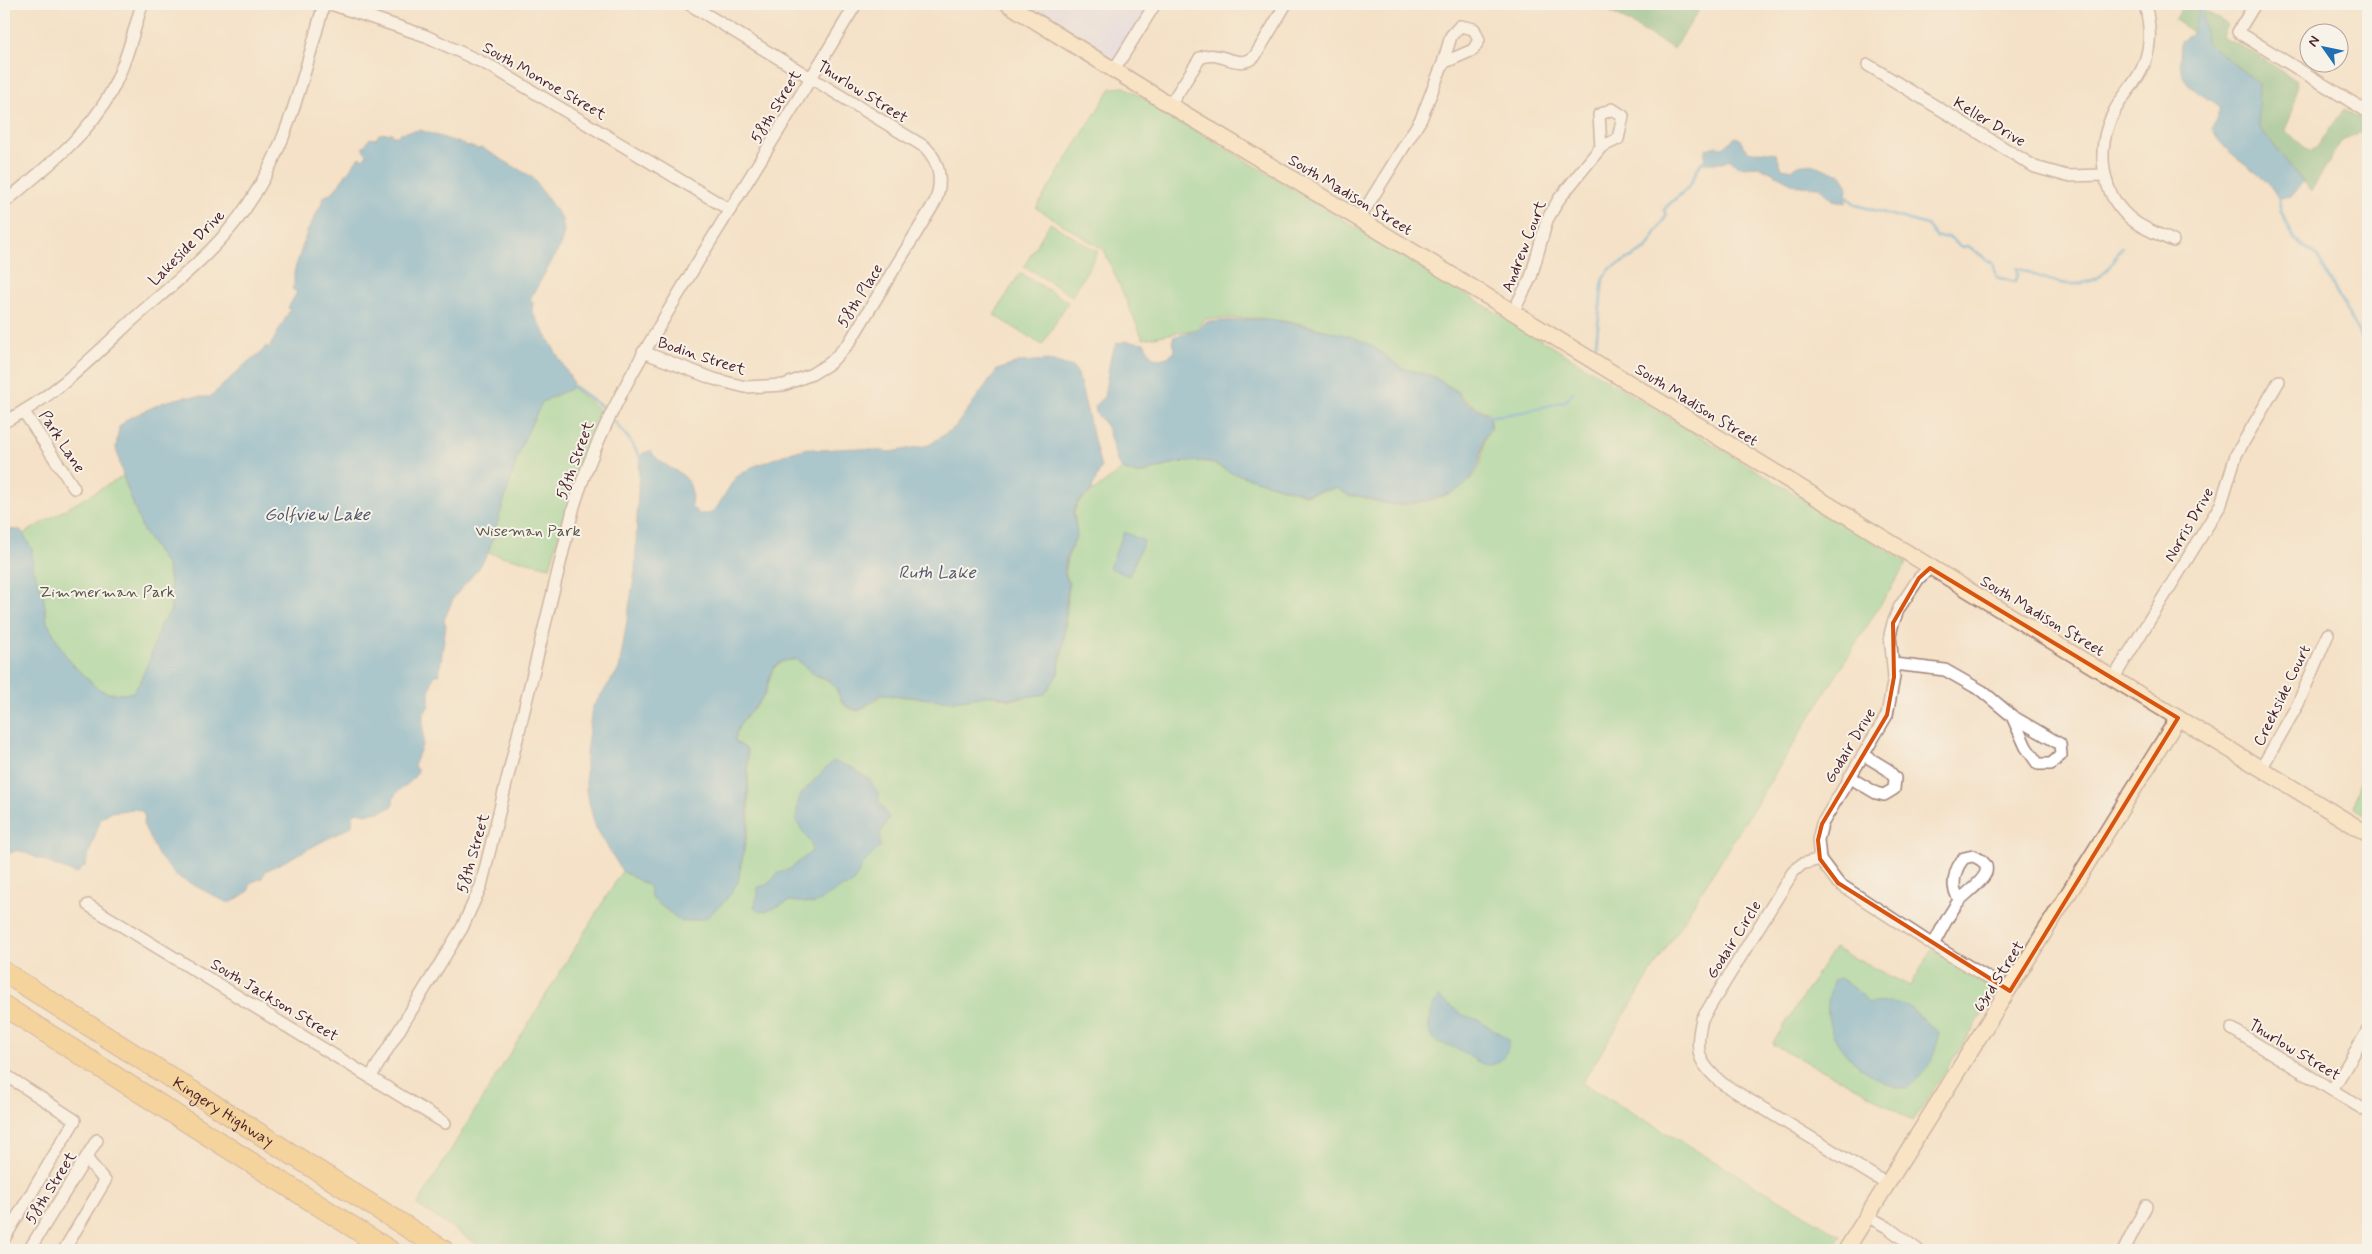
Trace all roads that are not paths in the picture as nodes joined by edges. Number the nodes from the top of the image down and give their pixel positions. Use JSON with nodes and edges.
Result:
{"nodes":[{"id":1,"x":142,"y":4,"type":"edge"},
{"id":2,"x":324,"y":4,"type":"edge"},
{"id":3,"x":331,"y":4,"type":"edge"},
{"id":4,"x":690,"y":4,"type":"edge"},
{"id":5,"x":856,"y":4,"type":"edge"},
{"id":6,"x":1008,"y":4,"type":"edge"},
{"id":7,"x":1155,"y":4,"type":"edge"},
{"id":8,"x":1286,"y":4,"type":"edge"},
{"id":9,"x":2145,"y":4,"type":"edge"},
{"id":10,"x":2255,"y":4,"type":"edge"},
{"id":11,"x":1443,"y":62,"type":"dead end"},
{"id":12,"x":1868,"y":65,"type":"dead end"},
{"id":13,"x":1114,"y":70,"type":"junction"},
{"id":14,"x":811,"y":78,"type":"junction"},
{"id":15,"x":1170,"y":105,"type":"junction"},
{"id":16,"x":2368,"y":112,"type":"edge"},
{"id":17,"x":1601,"y":147,"type":"dead end"},
{"id":18,"x":2104,"y":175,"type":"junction"},
{"id":19,"x":4,"y":203,"type":"edge"},
{"id":20,"x":730,"y":210,"type":"junction"},
{"id":21,"x":1359,"y":219,"type":"junction"},
{"id":22,"x":2173,"y":241,"type":"dead end"},
{"id":23,"x":909,"y":246,"type":"joint"},
{"id":24,"x":1513,"y":312,"type":"junction"},
{"id":25,"x":644,"y":352,"type":"junction"},
{"id":26,"x":834,"y":359,"type":"joint"},
{"id":27,"x":2279,"y":381,"type":"dead end"},
{"id":28,"x":24,"y":412,"type":"junction"},
{"id":29,"x":4,"y":422,"type":"edge"},
{"id":30,"x":74,"y":488,"type":"dead end"},
{"id":31,"x":1930,"y":568,"type":"junction"},
{"id":32,"x":2328,"y":634,"type":"dead end"},
{"id":33,"x":1894,"y":664,"type":"junction"},
{"id":34,"x":2113,"y":679,"type":"junction"},
{"id":35,"x":2012,"y":716,"type":"junction"},
{"id":36,"x":2178,"y":718,"type":"junction"},
{"id":37,"x":1864,"y":755,"type":"junction"},
{"id":38,"x":2261,"y":769,"type":"junction"},
{"id":39,"x":1849,"y":777,"type":"junction"},
{"id":40,"x":2368,"y":834,"type":"edge"},
{"id":41,"x":1820,"y":859,"type":"junction"},
{"id":42,"x":1960,"y":899,"type":"dead end"},
{"id":43,"x":88,"y":905,"type":"dead end"},
{"id":44,"x":1933,"y":945,"type":"junction"},
{"id":45,"x":4,"y":972,"type":"edge"},
{"id":46,"x":2010,"y":990,"type":"junction"},
{"id":47,"x":4,"y":1006,"type":"edge"},
{"id":48,"x":4,"y":1010,"type":"edge"},
{"id":49,"x":2232,"y":1029,"type":"dead end"},
{"id":50,"x":2368,"y":1030,"type":"edge"},
{"id":51,"x":47,"y":1033,"type":"junction"},
{"id":52,"x":4,"y":1074,"type":"edge"},
{"id":53,"x":371,"y":1076,"type":"junction"},
{"id":54,"x":2332,"y":1090,"type":"junction"},
{"id":55,"x":2368,"y":1112,"type":"edge"},
{"id":56,"x":445,"y":1122,"type":"dead end"},
{"id":57,"x":97,"y":1140,"type":"dead end"},
{"id":58,"x":87,"y":1159,"type":"junction"},
{"id":59,"x":1887,"y":1184,"type":"junction"},
{"id":60,"x":2146,"y":1206,"type":"dead end"},
{"id":61,"x":1867,"y":1216,"type":"junction"},
{"id":62,"x":4,"y":1239,"type":"edge"},
{"id":63,"x":29,"y":1250,"type":"edge"},
{"id":64,"x":64,"y":1250,"type":"edge"},
{"id":65,"x":389,"y":1250,"type":"edge"},
{"id":66,"x":443,"y":1250,"type":"edge"},
{"id":67,"x":1846,"y":1250,"type":"edge"},
{"id":68,"x":1918,"y":1250,"type":"edge"},
{"id":69,"x":2124,"y":1250,"type":"edge"}],
"edges":[{"from":1,"to":19,"type":"street"},
{"from":2,"to":28,"type":"street","name":"Lakeside Drive"},
{"from":3,"to":20,"type":"street","name":"South Monroe Street"},
{"from":4,"to":14,"type":"street","name":"Thurlow Street"},
{"from":5,"to":14,"type":"street","name":"58th Street"},
{"from":6,"to":13,"type":"street","name":"South Madison Street"},
{"from":7,"to":13,"type":"street"},
{"from":8,"to":15,"type":"street"},
{"from":9,"to":18,"type":"street"},
{"from":10,"to":16,"type":"street"},
{"from":11,"to":21,"type":"street"},
{"from":12,"to":18,"type":"street","name":"Keller Drive"},
{"from":13,"to":15,"type":"street","name":"South Madison Street"},
{"from":14,"to":20,"type":"street","name":"58th Street"},
{"from":14,"to":23,"type":"street","name":"Thurlow Street"},
{"from":15,"to":21,"type":"street","name":"South Madison Street"},
{"from":17,"to":24,"type":"street","name":"Andrew Court"},
{"from":18,"to":22,"type":"street"},
{"from":20,"to":25,"type":"street","name":"58th Street"},
{"from":21,"to":24,"type":"street","name":"South Madison Street"},
{"from":23,"to":26,"type":"street","name":"58th Place"},
{"from":24,"to":31,"type":"street","name":"South Madison Street"},
{"from":25,"to":26,"type":"street","name":"Bodin Street"},
{"from":25,"to":53,"type":"street","name":"58th Street"},
{"from":27,"to":34,"type":"street","name":"Norris Drive"},
{"from":28,"to":29,"type":"street","name":"Lakeside Drive"},
{"from":28,"to":30,"type":"street","name":"Park Lane"},
{"from":31,"to":33,"type":"street","name":"Godair Drive"},
{"from":31,"to":34,"type":"street","name":"South Madison Street"},
{"from":32,"to":38,"type":"street","name":"Creekside Court"},
{"from":33,"to":35,"type":"street"},
{"from":33,"to":37,"type":"street","name":"Godair Drive"},
{"from":34,"to":36,"type":"street","name":"South Madison Street"},
{"from":35,"to":35,"type":"street"},
{"from":36,"to":38,"type":"street","name":"South Madison Street"},
{"from":36,"to":46,"type":"street","name":"63rd Street"},
{"from":37,"to":39,"type":"street","name":"Godair Drive"},
{"from":37,"to":39,"type":"street"},
{"from":38,"to":40,"type":"street","name":"South Madison Street"},
{"from":39,"to":41,"type":"street","name":"Godair Drive"},
{"from":41,"to":44,"type":"street"},
{"from":41,"to":59,"type":"street","name":"Godair Circle"},
{"from":42,"to":44,"type":"street"},
{"from":43,"to":53,"type":"street","name":"South Jackson Street"},
{"from":44,"to":46,"type":"street"},
{"from":45,"to":66,"type":"highway","name":"Kingery Highway"},
{"from":46,"to":59,"type":"street","name":"63rd Street"},
{"from":47,"to":51,"type":"highway","name":"Kingery Highway"},
{"from":48,"to":51,"type":"highway"},
{"from":49,"to":54,"type":"street","name":"Thurlow Street"},
{"from":50,"to":54,"type":"street"},
{"from":51,"to":65,"type":"highway","name":"Kingery Highway"},
{"from":52,"to":62,"type":"street"},
{"from":53,"to":56,"type":"street","name":"South Jackson Street"},
{"from":54,"to":55,"type":"street","name":"Thurlow Street"},
{"from":57,"to":58,"type":"street","name":"58th Street"},
{"from":58,"to":63,"type":"street","name":"58th Street"},
{"from":58,"to":64,"type":"street"},
{"from":59,"to":61,"type":"street","name":"63rd Street"},
{"from":60,"to":69,"type":"street"},
{"from":61,"to":67,"type":"street","name":"63rd Street"},
{"from":61,"to":68,"type":"street"}]}
